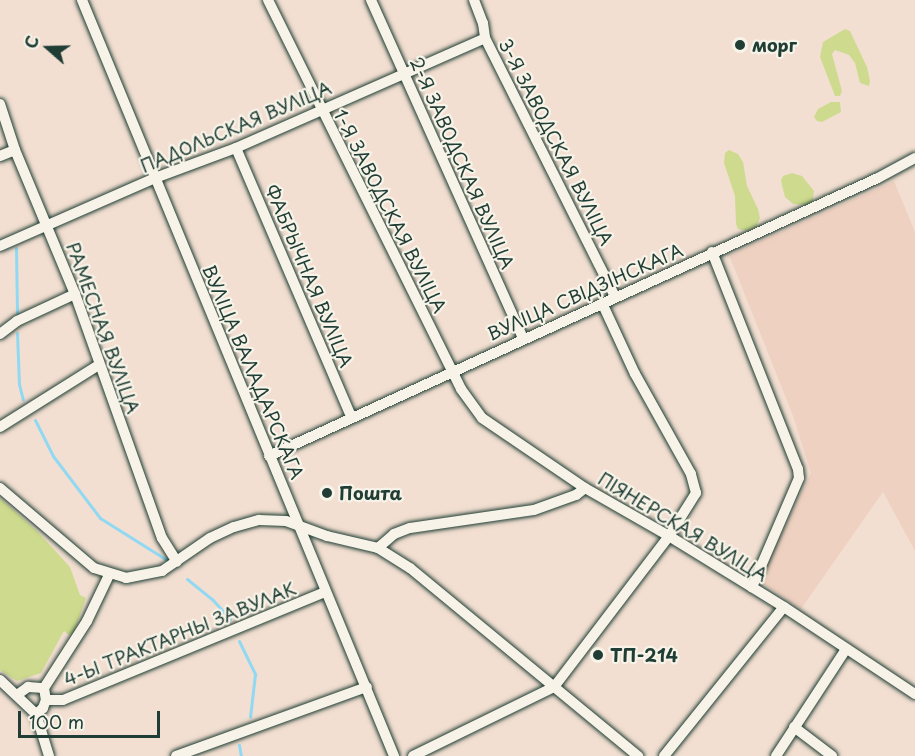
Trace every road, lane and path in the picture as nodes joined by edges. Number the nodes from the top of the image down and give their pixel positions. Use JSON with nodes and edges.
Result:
{"nodes":[{"id":1,"x":82,"y":0,"type":"edge"},
{"id":2,"x":268,"y":0,"type":"edge"},
{"id":3,"x":371,"y":0,"type":"edge"},
{"id":4,"x":474,"y":0,"type":"edge"},
{"id":5,"x":485,"y":38,"type":"junction"},
{"id":6,"x":404,"y":74,"type":"junction"},
{"id":7,"x":0,"y":104,"type":"edge"},
{"id":8,"x":320,"y":109,"type":"junction"},
{"id":9,"x":236,"y":148,"type":"junction"},
{"id":10,"x":15,"y":150,"type":"junction"},
{"id":11,"x":0,"y":156,"type":"edge"},
{"id":12,"x":915,"y":158,"type":"edge"},
{"id":13,"x":155,"y":178,"type":"junction"},
{"id":14,"x":48,"y":226,"type":"junction"},
{"id":15,"x":0,"y":246,"type":"edge"},
{"id":16,"x":712,"y":252,"type":"junction"},
{"id":17,"x":75,"y":294,"type":"junction"},
{"id":18,"x":615,"y":296,"type":"junction"},
{"id":19,"x":602,"y":303,"type":"junction"},
{"id":20,"x":0,"y":334,"type":"edge"},
{"id":21,"x":523,"y":339,"type":"junction"},
{"id":22,"x":99,"y":365,"type":"junction"},
{"id":23,"x":452,"y":370,"type":"junction"},
{"id":24,"x":352,"y":418,"type":"junction"},
{"id":25,"x":0,"y":427,"type":"edge"},
{"id":26,"x":269,"y":456,"type":"junction"},
{"id":27,"x":0,"y":488,"type":"edge"},
{"id":28,"x":585,"y":488,"type":"junction"},
{"id":29,"x":301,"y":525,"type":"junction"},
{"id":30,"x":669,"y":536,"type":"junction"},
{"id":31,"x":378,"y":548,"type":"junction"},
{"id":32,"x":177,"y":562,"type":"junction"},
{"id":33,"x":109,"y":575,"type":"junction"},
{"id":34,"x":752,"y":587,"type":"junction"},
{"id":35,"x":325,"y":592,"type":"junction"},
{"id":36,"x":784,"y":607,"type":"junction"},
{"id":37,"x":846,"y":649,"type":"junction"},
{"id":38,"x":0,"y":680,"type":"edge"},
{"id":39,"x":367,"y":687,"type":"junction"},
{"id":40,"x":555,"y":687,"type":"junction"},
{"id":41,"x":44,"y":688,"type":"junction"},
{"id":42,"x":915,"y":694,"type":"edge"},
{"id":43,"x":16,"y":695,"type":"junction"},
{"id":44,"x":46,"y":700,"type":"junction"},
{"id":45,"x":36,"y":714,"type":"junction"},
{"id":46,"x":794,"y":728,"type":"junction"},
{"id":47,"x":49,"y":756,"type":"edge"},
{"id":48,"x":176,"y":756,"type":"edge"},
{"id":49,"x":394,"y":756,"type":"edge"},
{"id":50,"x":412,"y":756,"type":"edge"},
{"id":51,"x":638,"y":756,"type":"edge"},
{"id":52,"x":663,"y":756,"type":"edge"},
{"id":53,"x":776,"y":756,"type":"edge"},
{"id":54,"x":832,"y":756,"type":"edge"}],
"edges":[{"from":1,"to":13,"type":"street","name":"ВУЛІЦА ВАЛАДАРСКАГА"},
{"from":2,"to":8,"type":"street","name":"1-Я ЗАВОДСКАЯ ВУЛІЦА"},
{"from":3,"to":6,"type":"street","name":"2-Я ЗАВОДСКАЯ ВУЛІЦА"},
{"from":4,"to":5,"type":"street","name":"3-Я ЗАВОДСКАЯ ВУЛІЦА"},
{"from":5,"to":6,"type":"street","name":"ПАДОЛЬСКАЯ ВУЛІЦА"},
{"from":5,"to":18,"type":"street","name":"3-Я ЗАВОДСКАЯ ВУЛІЦА"},
{"from":6,"to":8,"type":"street","name":"ПАДОЛЬСКАЯ ВУЛІЦА"},
{"from":6,"to":21,"type":"street","name":"2-Я ЗАВОДСКАЯ ВУЛІЦА"},
{"from":7,"to":10,"type":"street","name":"РАМЕСНАЯ ВУЛІЦА"},
{"from":8,"to":9,"type":"street","name":"ПАДОЛЬСКАЯ ВУЛІЦА"},
{"from":8,"to":23,"type":"street","name":"1-Я ЗАВОДСКАЯ ВУЛІЦА"},
{"from":9,"to":13,"type":"street","name":"ПАДОЛЬСКАЯ ВУЛІЦА"},
{"from":9,"to":24,"type":"street","name":"ФАБРЫЧНАЯ ВУЛІЦА"},
{"from":10,"to":11,"type":"street"},
{"from":10,"to":14,"type":"street","name":"РАМЕСНАЯ ВУЛІЦА"},
{"from":12,"to":16,"type":"street","name":"ВУЛІЦА СВІДЗІНСКАГА"},
{"from":13,"to":14,"type":"street","name":"ПАДОЛЬСКАЯ ВУЛІЦА"},
{"from":13,"to":26,"type":"street","name":"ВУЛІЦА ВАЛАДАРСКАГА"},
{"from":14,"to":15,"type":"street","name":"ПАДОЛЬСКАЯ ВУЛІЦА"},
{"from":14,"to":17,"type":"street","name":"РАМЕСНАЯ ВУЛІЦА"},
{"from":16,"to":18,"type":"street","name":"ВУЛІЦА СВІДЗІНСКАГА"},
{"from":16,"to":34,"type":"street"},
{"from":17,"to":20,"type":"street"},
{"from":17,"to":22,"type":"street","name":"РАМЕСНАЯ ВУЛІЦА"},
{"from":18,"to":19,"type":"street","name":"ВУЛІЦА СВІДЗІНСКАГА"},
{"from":19,"to":21,"type":"street","name":"ВУЛІЦА СВІДЗІНСКАГА"},
{"from":19,"to":30,"type":"street"},
{"from":21,"to":23,"type":"street","name":"ВУЛІЦА СВІДЗІНСКАГА"},
{"from":22,"to":25,"type":"street"},
{"from":22,"to":32,"type":"street","name":"РАМЕСНАЯ ВУЛІЦА"},
{"from":23,"to":24,"type":"street","name":"ВУЛІЦА СВІДЗІНСКАГА"},
{"from":23,"to":28,"type":"street","name":"ПІЯНЕРСКАЯ ВУЛІЦА"},
{"from":24,"to":26,"type":"street","name":"ВУЛІЦА СВІДЗІНСКАГА"},
{"from":26,"to":29,"type":"street","name":"ВУЛІЦА ВАЛАДАРСКАГА"},
{"from":27,"to":33,"type":"street"},
{"from":28,"to":30,"type":"street","name":"ПІЯНЕРСКАЯ ВУЛІЦА"},
{"from":28,"to":31,"type":"street"},
{"from":29,"to":31,"type":"street"},
{"from":29,"to":32,"type":"street"},
{"from":29,"to":35,"type":"street","name":"ВУЛІЦА ВАЛАДАРСКАГА"},
{"from":30,"to":34,"type":"street","name":"ПІЯНЕРСКАЯ ВУЛІЦА"},
{"from":30,"to":40,"type":"street"},
{"from":31,"to":40,"type":"street"},
{"from":32,"to":33,"type":"street"},
{"from":33,"to":41,"type":"street"},
{"from":34,"to":36,"type":"street","name":"ПІЯНЕРСКАЯ ВУЛІЦА"},
{"from":35,"to":39,"type":"street","name":"ВУЛІЦА ВАЛАДАРСКАГА"},
{"from":35,"to":44,"type":"street","name":"4-Ы ТРАКТАРНЫ ЗАВУЛАК"},
{"from":36,"to":37,"type":"street","name":"ПІЯНЕРСКАЯ ВУЛІЦА"},
{"from":36,"to":52,"type":"street"},
{"from":37,"to":42,"type":"street","name":"ПІЯНЕРСКАЯ ВУЛІЦА"},
{"from":37,"to":46,"type":"street"},
{"from":38,"to":43,"type":"street"},
{"from":39,"to":48,"type":"street"},
{"from":39,"to":49,"type":"street","name":"ВУЛІЦА ВАЛАДАРСКАГА"},
{"from":40,"to":50,"type":"street"},
{"from":40,"to":51,"type":"street"},
{"from":41,"to":43,"type":"street"},
{"from":41,"to":44,"type":"street"},
{"from":43,"to":45,"type":"street"},
{"from":44,"to":45,"type":"street"},
{"from":45,"to":47,"type":"street"},
{"from":46,"to":53,"type":"street"},
{"from":46,"to":54,"type":"street"}]}
